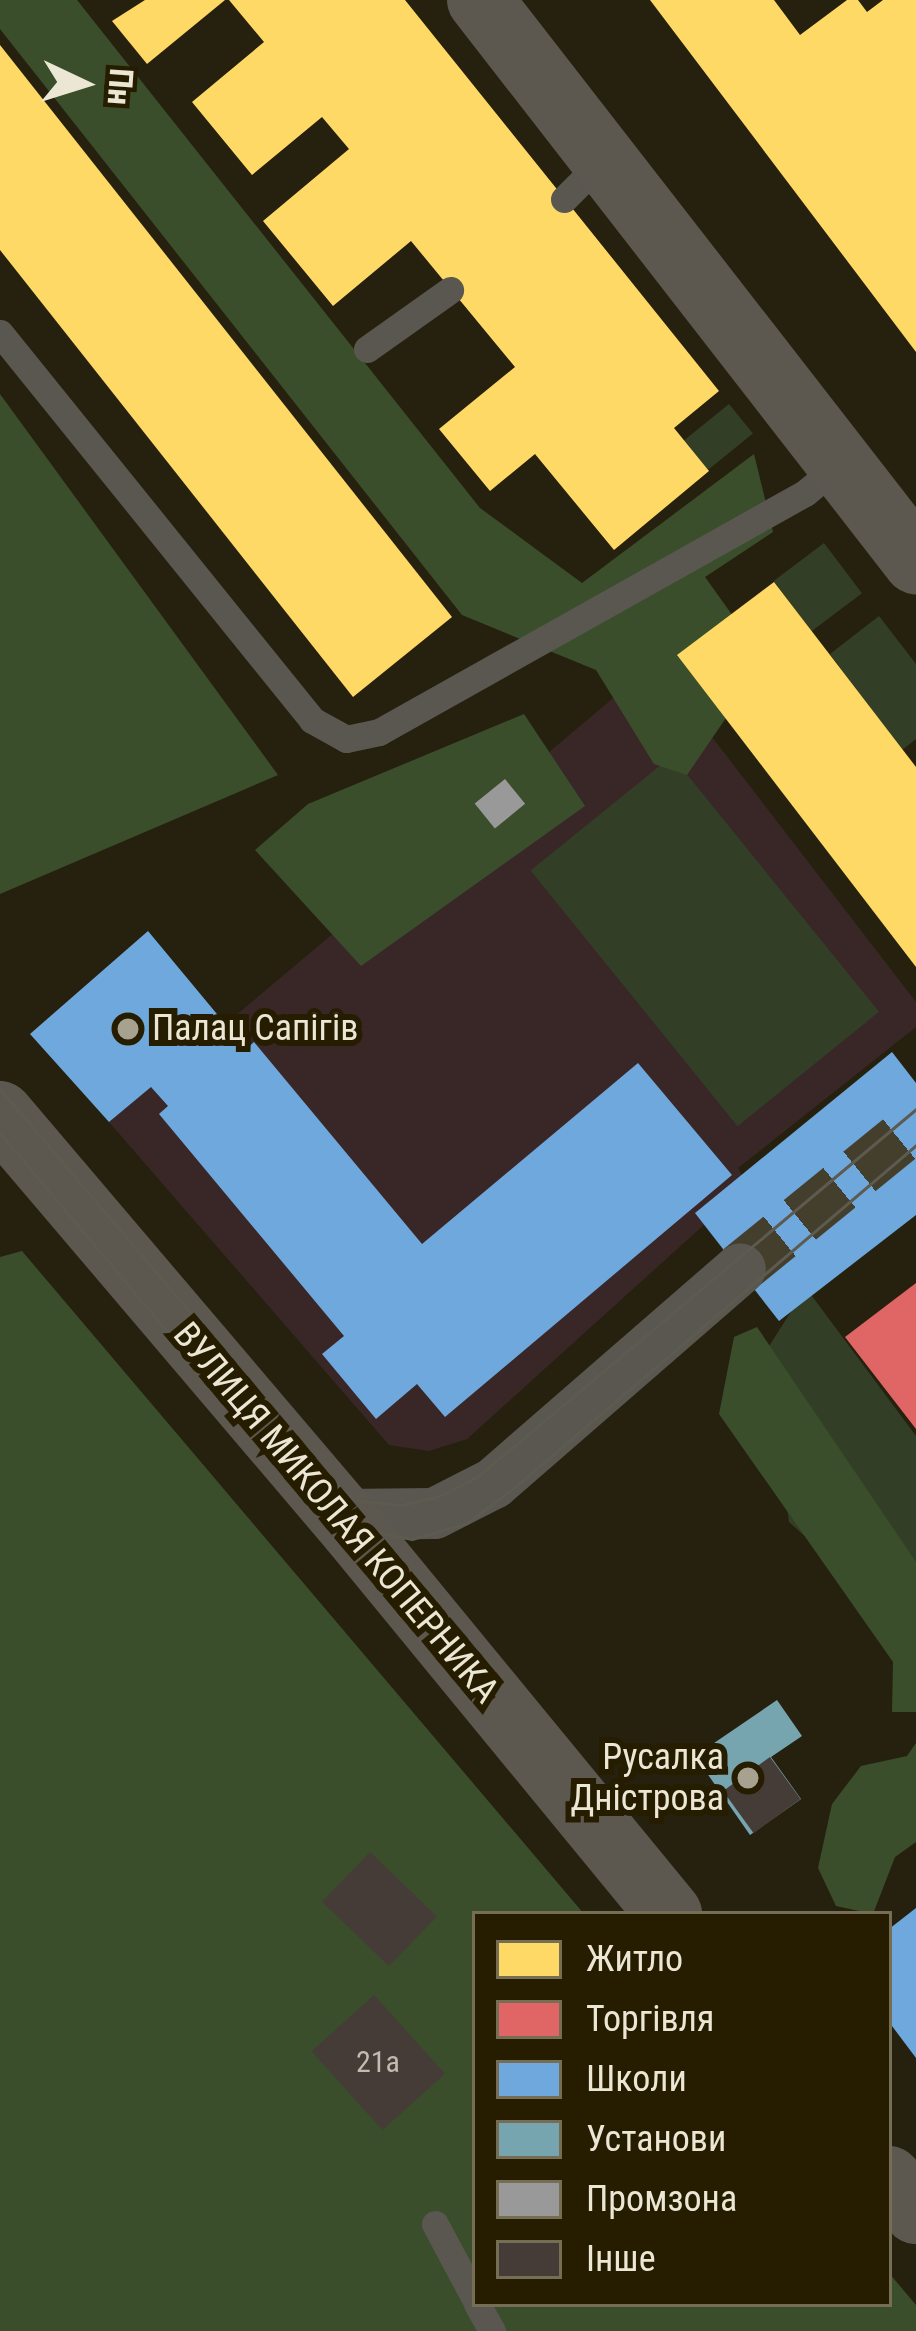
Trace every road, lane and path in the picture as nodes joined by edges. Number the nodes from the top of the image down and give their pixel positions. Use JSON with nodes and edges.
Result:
{"nodes":[{"id":1,"x":480,"y":0,"type":"edge"},
{"id":2,"x":450,"y":290,"type":"dead end"},
{"id":3,"x":0,"y":333,"type":"edge"},
{"id":4,"x":367,"y":350,"type":"dead end"},
{"id":5,"x":840,"y":464,"type":"junction"},
{"id":6,"x":916,"y":561,"type":"edge"},
{"id":7,"x":0,"y":1114,"type":"edge"},
{"id":8,"x":740,"y":1268,"type":"tunnel mouth"},
{"id":9,"x":340,"y":1514,"type":"junction"},
{"id":10,"x":667,"y":1911,"type":"edge"},
{"id":11,"x":892,"y":2183,"type":"edge"},
{"id":12,"x":916,"y":2211,"type":"edge"},
{"id":13,"x":435,"y":2224,"type":"dead end"},
{"id":14,"x":472,"y":2294,"type":"edge"}],
"edges":[{"from":1,"to":5,"type":"main road"},
{"from":2,"to":4,"type":"lane"},
{"from":3,"to":5,"type":"lane"},
{"from":5,"to":6,"type":"main road"},
{"from":7,"to":9,"type":"main road","name":"ВУЛИЦЯ МИКОЛАЯ КОПЕРНИКА"},
{"from":8,"to":9,"type":"street"},
{"from":9,"to":10,"type":"main road","name":"ВУЛИЦЯ МИКОЛАЯ КОПЕРНИКА"},
{"from":11,"to":12,"type":"main road"},
{"from":13,"to":14,"type":"lane"}]}
